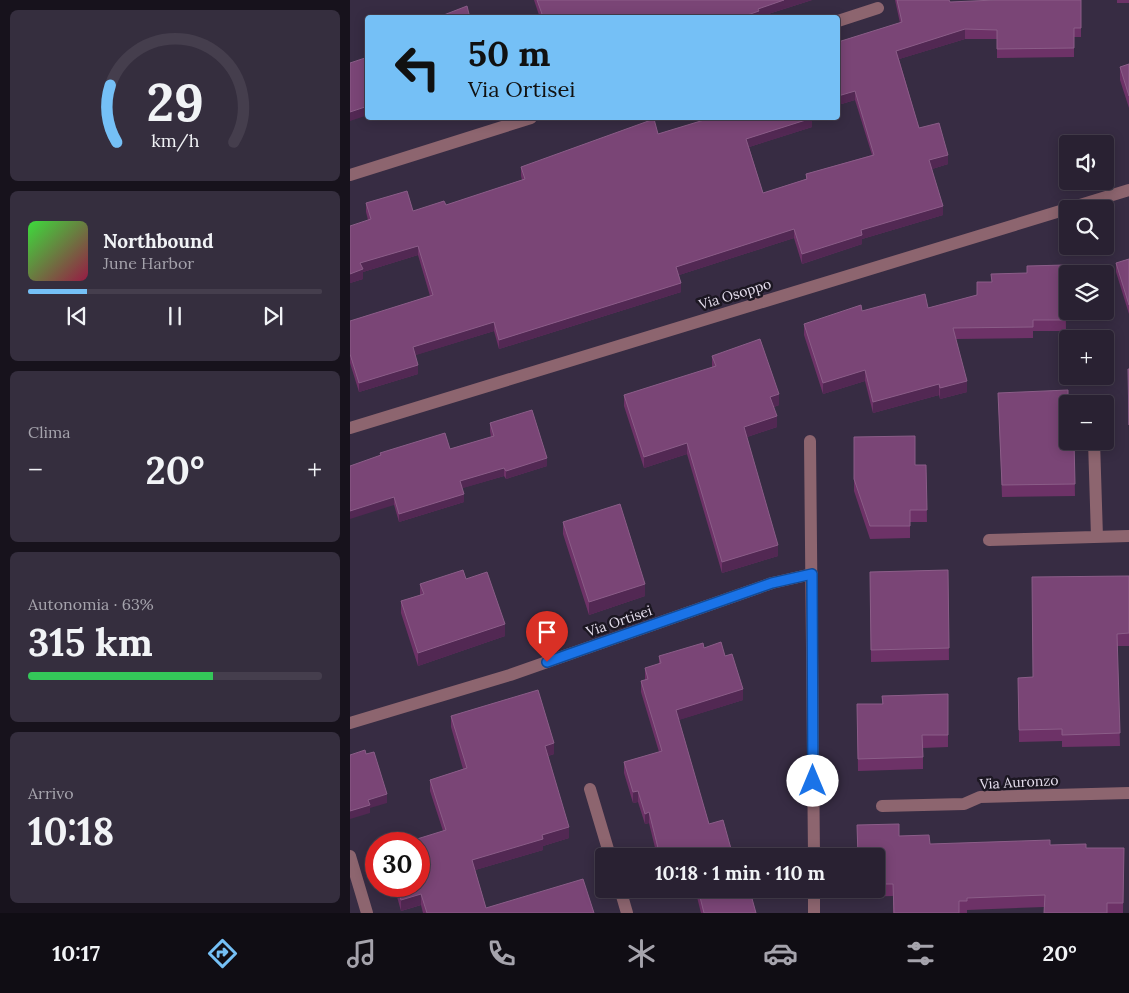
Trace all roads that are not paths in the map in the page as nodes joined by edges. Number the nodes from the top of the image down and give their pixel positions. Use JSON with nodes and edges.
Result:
{"nodes":[{"id":1,"x":878,"y":8,"type":"dead end"},
{"id":2,"x":840,"y":20,"type":"edge"},
{"id":3,"x":525,"y":120,"type":"edge"},
{"id":4,"x":350,"y":175,"type":"edge"},
{"id":5,"x":1129,"y":190,"type":"edge"},
{"id":6,"x":350,"y":428,"type":"edge"},
{"id":7,"x":810,"y":441,"type":"dead end"},
{"id":8,"x":1094,"y":450,"type":"edge"},
{"id":9,"x":1129,"y":536,"type":"edge"},
{"id":10,"x":1097,"y":537,"type":"junction"},
{"id":11,"x":989,"y":540,"type":"dead end"},
{"id":12,"x":812,"y":574,"type":"junction"},
{"id":13,"x":350,"y":723,"type":"edge"},
{"id":14,"x":590,"y":789,"type":"dead end"},
{"id":15,"x":1129,"y":793,"type":"edge"},
{"id":16,"x":882,"y":806,"type":"dead end"},
{"id":17,"x":608,"y":848,"type":"edge"},
{"id":18,"x":814,"y":848,"type":"edge"},
{"id":19,"x":350,"y":856,"type":"edge"},
{"id":20,"x":623,"y":898,"type":"edge"},
{"id":21,"x":814,"y":898,"type":"edge"},
{"id":22,"x":367,"y":913,"type":"edge"},
{"id":23,"x":627,"y":913,"type":"edge"},
{"id":24,"x":814,"y":913,"type":"edge"}],
"edges":[{"from":1,"to":2,"type":"street"},
{"from":3,"to":4,"type":"street"},
{"from":5,"to":6,"type":"street","name":"Via Osoppo"},
{"from":7,"to":12,"type":"street"},
{"from":8,"to":10,"type":"street"},
{"from":9,"to":10,"type":"street"},
{"from":10,"to":11,"type":"street"},
{"from":12,"to":13,"type":"street","name":"Via Ortisei"},
{"from":12,"to":18,"type":"street"},
{"from":14,"to":17,"type":"street"},
{"from":15,"to":16,"type":"street","name":"Via Auronzo"},
{"from":19,"to":22,"type":"street"},
{"from":20,"to":23,"type":"street"},
{"from":21,"to":24,"type":"street"}]}
